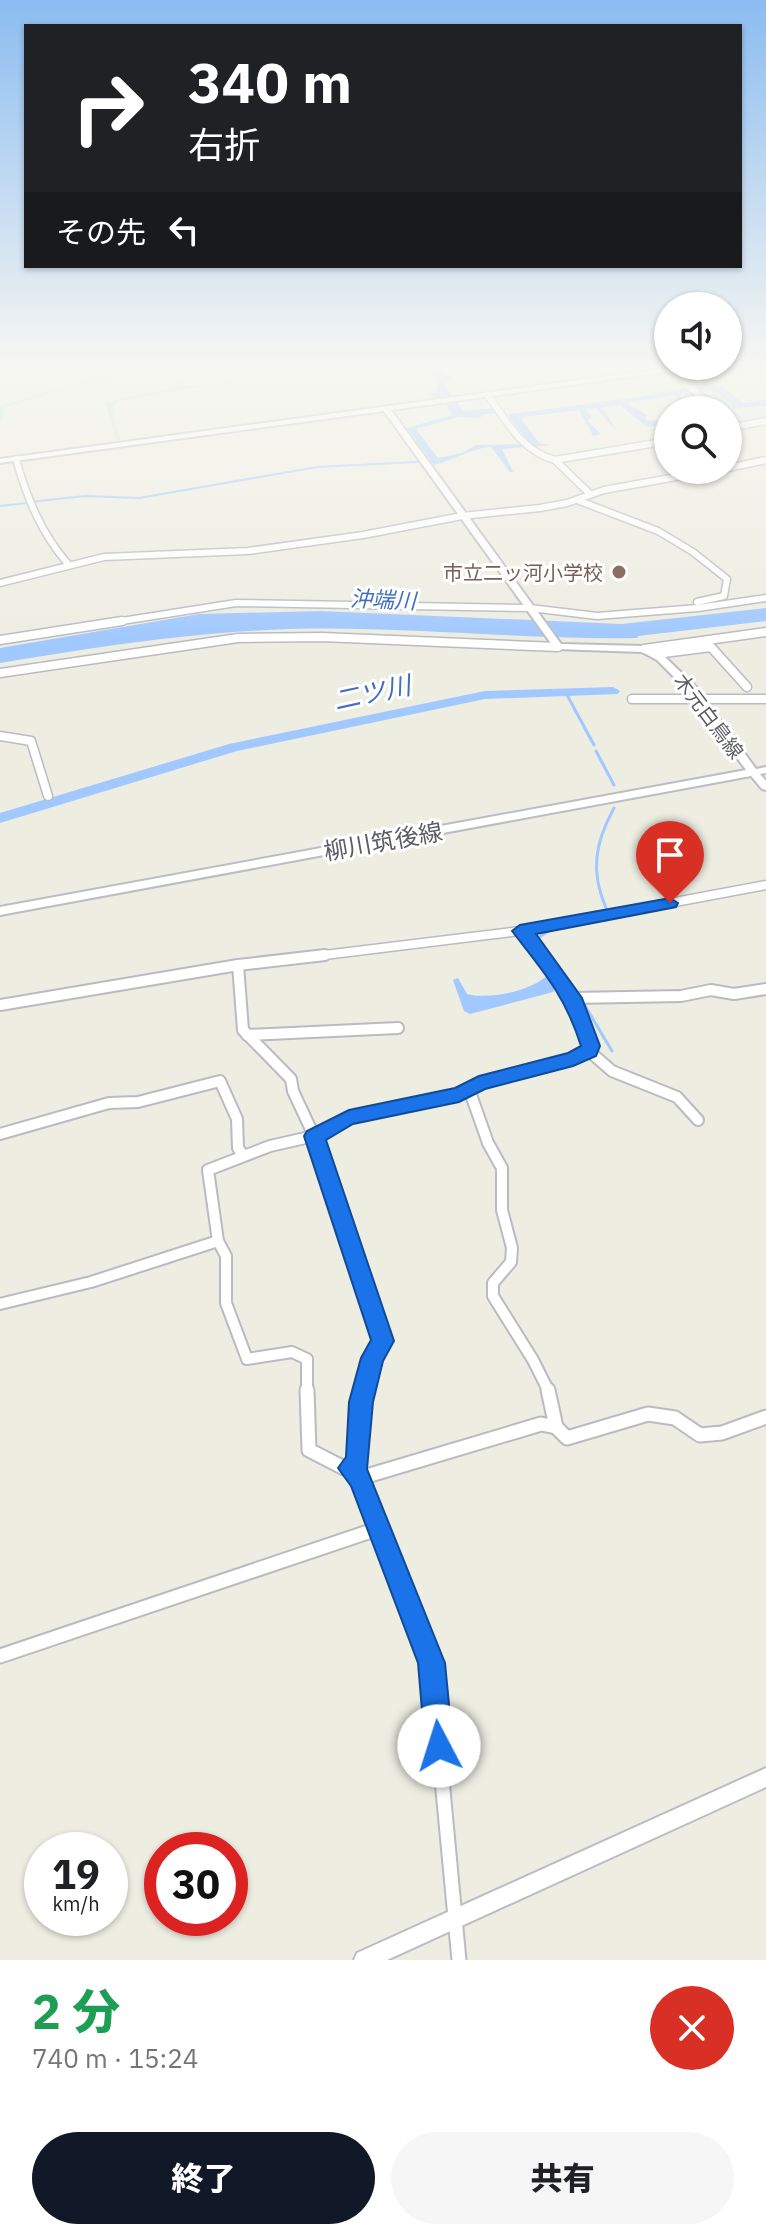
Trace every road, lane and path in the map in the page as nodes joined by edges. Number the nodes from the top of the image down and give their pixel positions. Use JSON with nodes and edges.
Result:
{"nodes":[{"id":1,"x":20,"y":458,"type":"edge"},
{"id":2,"x":422,"y":458,"type":"edge"},
{"id":3,"x":546,"y":458,"type":"edge"},
{"id":4,"x":564,"y":458,"type":"edge"},
{"id":5,"x":16,"y":459,"type":"junction"},
{"id":6,"x":555,"y":460,"type":"junction"},
{"id":7,"x":766,"y":460,"type":"edge"},
{"id":8,"x":0,"y":461,"type":"edge"},
{"id":9,"x":742,"y":465,"type":"edge"},
{"id":10,"x":654,"y":482,"type":"edge"},
{"id":11,"x":583,"y":497,"type":"junction"},
{"id":12,"x":462,"y":516,"type":"junction"},
{"id":13,"x":68,"y":564,"type":"junction"},
{"id":14,"x":0,"y":583,"type":"edge"},
{"id":15,"x":766,"y":598,"type":"edge"},
{"id":16,"x":531,"y":610,"type":"junction"},
{"id":17,"x":651,"y":612,"type":"junction"},
{"id":18,"x":766,"y":632,"type":"edge"},
{"id":19,"x":0,"y":640,"type":"edge"},
{"id":20,"x":557,"y":645,"type":"junction"},
{"id":21,"x":644,"y":649,"type":"junction"},
{"id":22,"x":656,"y":654,"type":"junction"},
{"id":23,"x":0,"y":673,"type":"edge"},
{"id":24,"x":747,"y":687,"type":"dead end"},
{"id":25,"x":632,"y":699,"type":"dead end"},
{"id":26,"x":766,"y":699,"type":"edge"},
{"id":27,"x":700,"y":700,"type":"junction"},
{"id":28,"x":0,"y":736,"type":"edge"},
{"id":29,"x":766,"y":770,"type":"edge"},
{"id":30,"x":752,"y":773,"type":"junction"},
{"id":31,"x":766,"y":787,"type":"edge"},
{"id":32,"x":48,"y":796,"type":"dead end"},
{"id":33,"x":766,"y":885,"type":"edge"},
{"id":34,"x":0,"y":911,"type":"edge"},
{"id":35,"x":520,"y":931,"type":"junction"},
{"id":36,"x":238,"y":965,"type":"junction"},
{"id":37,"x":766,"y":989,"type":"edge"},
{"id":38,"x":573,"y":998,"type":"junction"},
{"id":39,"x":0,"y":1005,"type":"edge"},
{"id":40,"x":398,"y":1028,"type":"dead end"},
{"id":41,"x":247,"y":1035,"type":"junction"},
{"id":42,"x":589,"y":1051,"type":"junction"},
{"id":43,"x":469,"y":1089,"type":"junction"},
{"id":44,"x":698,"y":1120,"type":"dead end"},
{"id":45,"x":0,"y":1134,"type":"edge"},
{"id":46,"x":314,"y":1136,"type":"junction"},
{"id":47,"x":243,"y":1155,"type":"junction"},
{"id":48,"x":218,"y":1241,"type":"junction"},
{"id":49,"x":0,"y":1304,"type":"edge"},
{"id":50,"x":766,"y":1417,"type":"edge"},
{"id":51,"x":556,"y":1427,"type":"junction"},
{"id":52,"x":355,"y":1473,"type":"junction"},
{"id":53,"x":377,"y":1529,"type":"junction"},
{"id":54,"x":0,"y":1656,"type":"edge"},
{"id":55,"x":766,"y":1777,"type":"edge"},
{"id":56,"x":453,"y":1919,"type":"junction"},
{"id":57,"x":364,"y":1960,"type":"edge"},
{"id":58,"x":459,"y":1960,"type":"edge"}],
"edges":[{"from":1,"to":5,"type":"main road"},
{"from":2,"to":12,"type":"main road"},
{"from":3,"to":6,"type":"street"},
{"from":4,"to":6,"type":"street"},
{"from":5,"to":8,"type":"main road"},
{"from":5,"to":13,"type":"street"},
{"from":6,"to":11,"type":"street"},
{"from":7,"to":9,"type":"street"},
{"from":10,"to":11,"type":"street"},
{"from":11,"to":12,"type":"street"},
{"from":11,"to":17,"type":"street"},
{"from":12,"to":13,"type":"street"},
{"from":12,"to":16,"type":"main road"},
{"from":13,"to":14,"type":"street"},
{"from":15,"to":17,"type":"street"},
{"from":16,"to":17,"type":"street"},
{"from":16,"to":19,"type":"street"},
{"from":16,"to":20,"type":"main road"},
{"from":18,"to":21,"type":"street"},
{"from":20,"to":21,"type":"main road","name":"木元白鳥線"},
{"from":20,"to":23,"type":"street"},
{"from":21,"to":22,"type":"main road","name":"木元白鳥線"},
{"from":22,"to":24,"type":"street"},
{"from":22,"to":27,"type":"main road","name":"木元白鳥線"},
{"from":25,"to":27,"type":"street"},
{"from":26,"to":27,"type":"street"},
{"from":27,"to":30,"type":"main road","name":"木元白鳥線"},
{"from":28,"to":32,"type":"street"},
{"from":29,"to":30,"type":"main road","name":"柳川筑後線"},
{"from":30,"to":31,"type":"main road","name":"木元白鳥線"},
{"from":30,"to":34,"type":"main road","name":"柳川筑後線"},
{"from":33,"to":35,"type":"street"},
{"from":35,"to":36,"type":"street"},
{"from":35,"to":38,"type":"street"},
{"from":36,"to":39,"type":"street"},
{"from":36,"to":41,"type":"street"},
{"from":37,"to":38,"type":"street"},
{"from":38,"to":42,"type":"street"},
{"from":40,"to":41,"type":"street"},
{"from":41,"to":46,"type":"street"},
{"from":42,"to":43,"type":"street"},
{"from":42,"to":44,"type":"street"},
{"from":43,"to":46,"type":"street"},
{"from":43,"to":51,"type":"street"},
{"from":45,"to":47,"type":"street"},
{"from":46,"to":47,"type":"street"},
{"from":46,"to":52,"type":"street"},
{"from":47,"to":48,"type":"street"},
{"from":48,"to":49,"type":"street"},
{"from":48,"to":52,"type":"street"},
{"from":50,"to":51,"type":"street"},
{"from":51,"to":52,"type":"street"},
{"from":52,"to":53,"type":"street"},
{"from":53,"to":54,"type":"street"},
{"from":53,"to":56,"type":"street"},
{"from":55,"to":56,"type":"main road"},
{"from":56,"to":57,"type":"main road"},
{"from":56,"to":58,"type":"street"}]}
